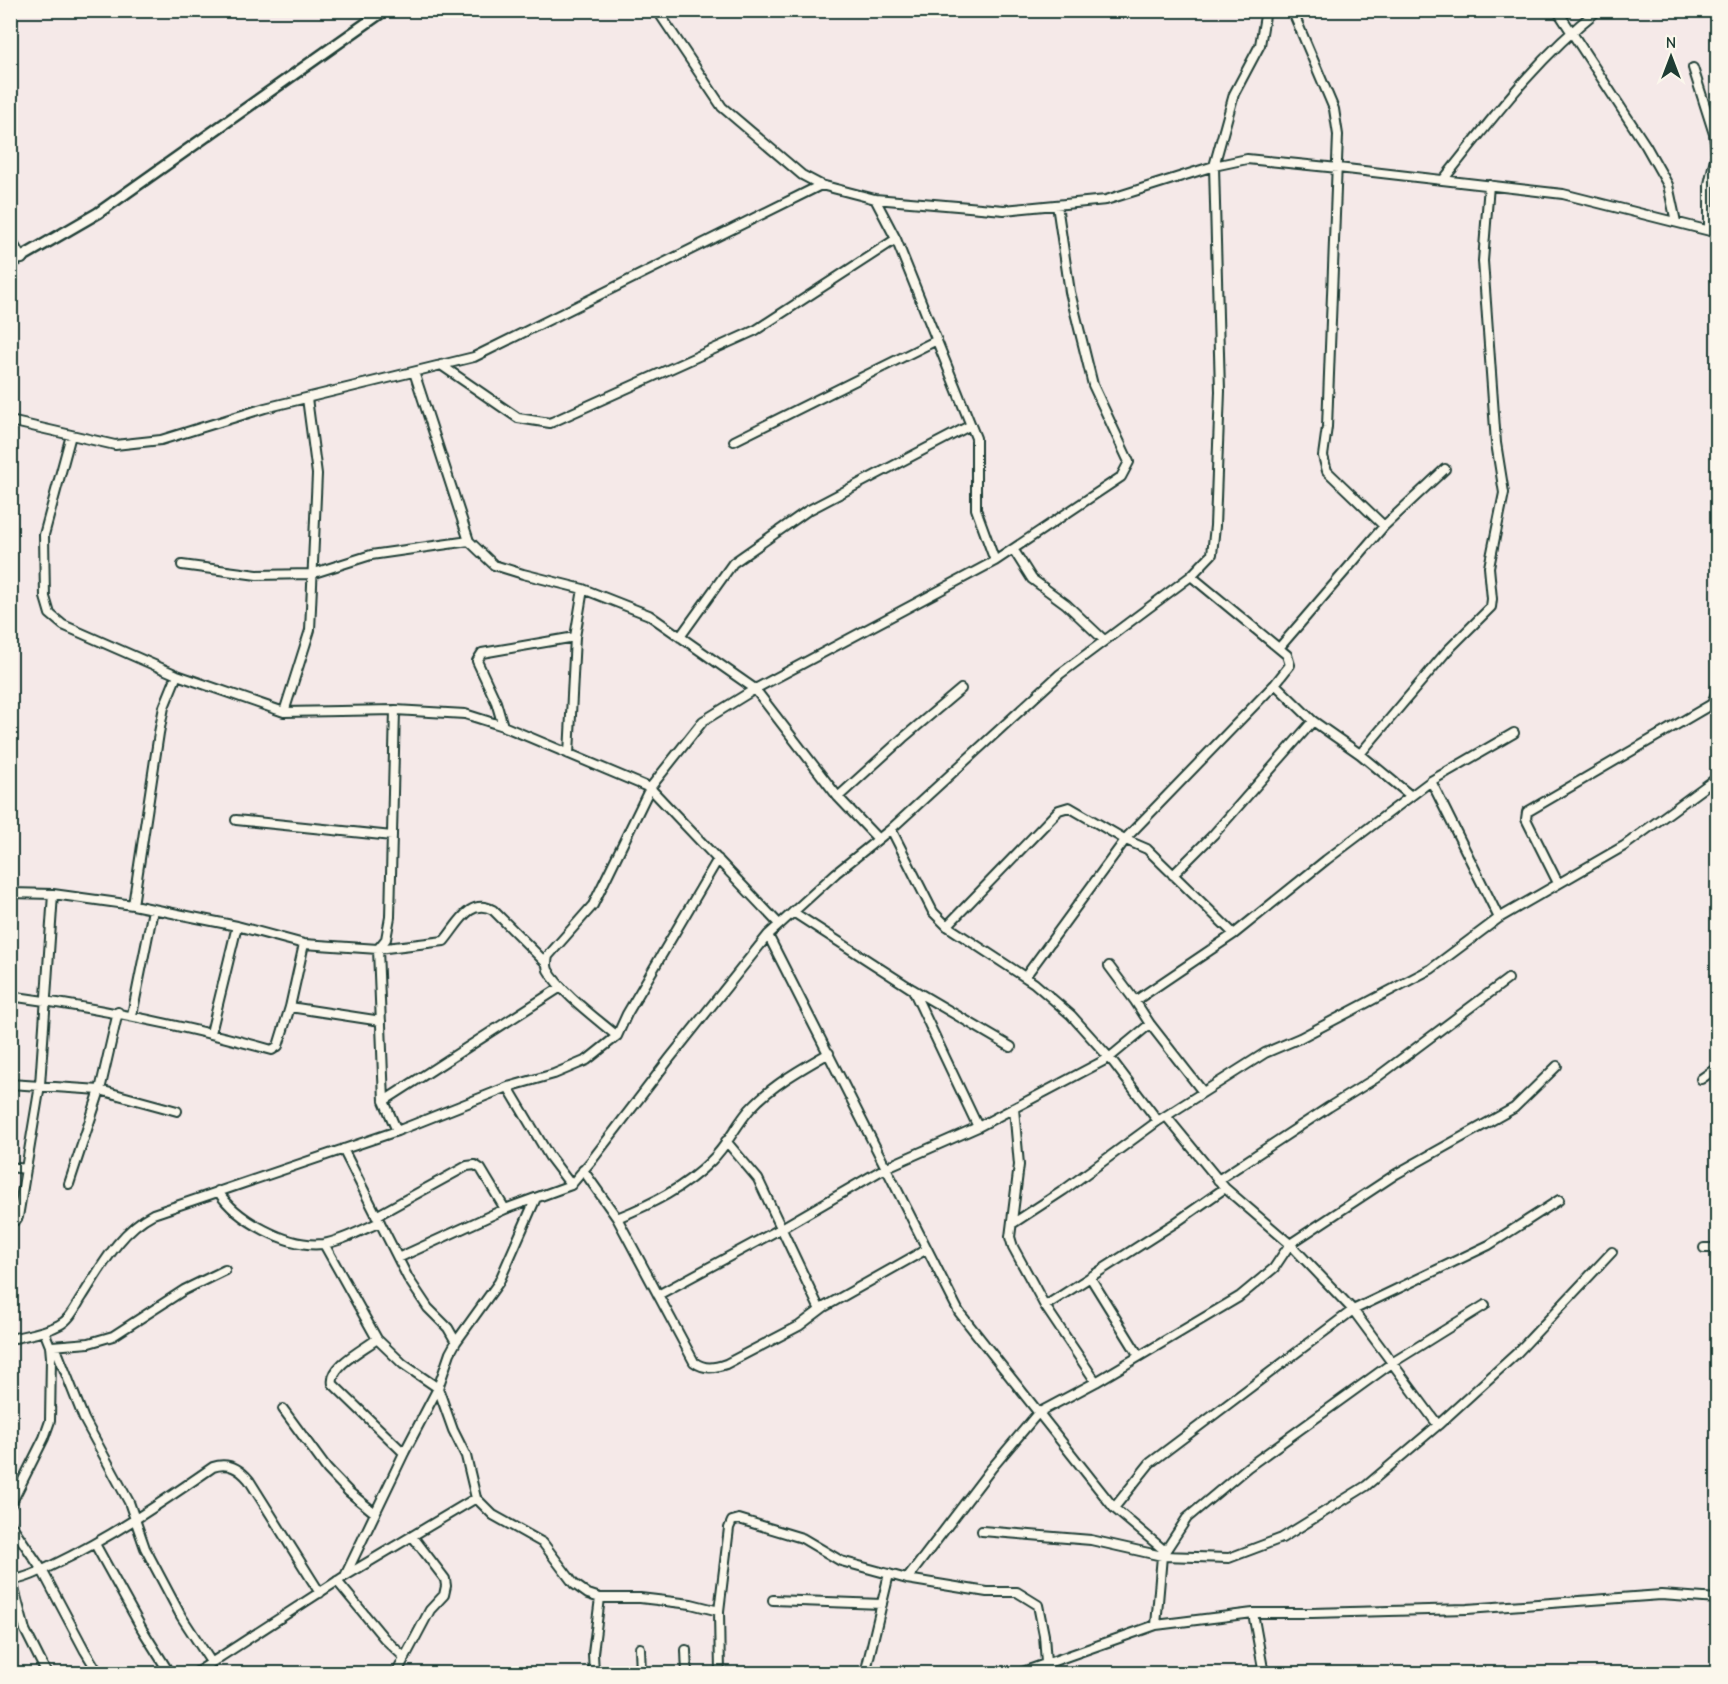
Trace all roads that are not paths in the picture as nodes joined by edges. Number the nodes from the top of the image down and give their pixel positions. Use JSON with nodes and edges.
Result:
{"nodes":[{"id":1,"x":385,"y":10,"type":"edge"},
{"id":2,"x":657,"y":10,"type":"edge"},
{"id":3,"x":1266,"y":10,"type":"edge"},
{"id":4,"x":1292,"y":10,"type":"edge"},
{"id":5,"x":1557,"y":10,"type":"edge"},
{"id":6,"x":1598,"y":10,"type":"edge"},
{"id":7,"x":1570,"y":32,"type":"junction"},
{"id":8,"x":1693,"y":68,"type":"dead end"},
{"id":9,"x":1214,"y":166,"type":"junction"},
{"id":10,"x":1338,"y":168,"type":"junction"},
{"id":11,"x":1443,"y":180,"type":"junction"},
{"id":12,"x":820,"y":185,"type":"junction"},
{"id":13,"x":1489,"y":185,"type":"junction"},
{"id":14,"x":875,"y":200,"type":"junction"},
{"id":15,"x":1057,"y":205,"type":"junction"},
{"id":16,"x":1676,"y":222,"type":"junction"},
{"id":17,"x":1709,"y":231,"type":"junction"},
{"id":18,"x":1718,"y":233,"type":"edge"},
{"id":19,"x":10,"y":238,"type":"edge"},
{"id":20,"x":896,"y":239,"type":"junction"},
{"id":21,"x":22,"y":259,"type":"junction"},
{"id":22,"x":10,"y":264,"type":"edge"},
{"id":23,"x":937,"y":340,"type":"junction"},
{"id":24,"x":441,"y":365,"type":"junction"},
{"id":25,"x":414,"y":372,"type":"junction"},
{"id":26,"x":307,"y":398,"type":"junction"},
{"id":27,"x":10,"y":421,"type":"edge"},
{"id":28,"x":971,"y":425,"type":"junction"},
{"id":29,"x":71,"y":435,"type":"junction"},
{"id":30,"x":734,"y":441,"type":"dead end"},
{"id":31,"x":1445,"y":469,"type":"dead end"},
{"id":32,"x":1384,"y":526,"type":"junction"},
{"id":33,"x":469,"y":541,"type":"junction"},
{"id":34,"x":1013,"y":549,"type":"junction"},
{"id":35,"x":995,"y":561,"type":"junction"},
{"id":36,"x":182,"y":565,"type":"dead end"},
{"id":37,"x":311,"y":574,"type":"junction"},
{"id":38,"x":1191,"y":576,"type":"junction"},
{"id":39,"x":583,"y":589,"type":"junction"},
{"id":40,"x":574,"y":637,"type":"junction"},
{"id":41,"x":680,"y":637,"type":"junction"},
{"id":42,"x":1104,"y":640,"type":"junction"},
{"id":43,"x":1279,"y":648,"type":"junction"},
{"id":44,"x":177,"y":675,"type":"junction"},
{"id":45,"x":1275,"y":684,"type":"junction"},
{"id":46,"x":1718,"y":687,"type":"edge"},
{"id":47,"x":756,"y":688,"type":"junction"},
{"id":48,"x":961,"y":689,"type":"dead end"},
{"id":49,"x":1712,"y":704,"type":"junction"},
{"id":50,"x":395,"y":710,"type":"junction"},
{"id":51,"x":284,"y":712,"type":"junction"},
{"id":52,"x":1718,"y":713,"type":"edge"},
{"id":53,"x":1313,"y":721,"type":"junction"},
{"id":54,"x":503,"y":726,"type":"junction"},
{"id":55,"x":1514,"y":733,"type":"dead end"},
{"id":56,"x":569,"y":754,"type":"junction"},
{"id":57,"x":1360,"y":754,"type":"junction"},
{"id":58,"x":1718,"y":777,"type":"edge"},
{"id":59,"x":1431,"y":781,"type":"junction"},
{"id":60,"x":650,"y":788,"type":"junction"},
{"id":61,"x":1411,"y":796,"type":"junction"},
{"id":62,"x":838,"y":797,"type":"junction"},
{"id":63,"x":236,"y":820,"type":"dead end"},
{"id":64,"x":891,"y":829,"type":"junction"},
{"id":65,"x":392,"y":836,"type":"junction"},
{"id":66,"x":878,"y":839,"type":"junction"},
{"id":67,"x":1126,"y":840,"type":"junction"},
{"id":68,"x":718,"y":859,"type":"junction"},
{"id":69,"x":1173,"y":875,"type":"junction"},
{"id":70,"x":1558,"y":883,"type":"junction"},
{"id":71,"x":10,"y":893,"type":"edge"},
{"id":72,"x":53,"y":894,"type":"junction"},
{"id":73,"x":133,"y":905,"type":"junction"},
{"id":74,"x":153,"y":910,"type":"junction"},
{"id":75,"x":793,"y":912,"type":"junction"},
{"id":76,"x":1499,"y":918,"type":"junction"},
{"id":77,"x":779,"y":924,"type":"junction"},
{"id":78,"x":237,"y":926,"type":"junction"},
{"id":79,"x":947,"y":926,"type":"junction"},
{"id":80,"x":1234,"y":934,"type":"junction"},
{"id":81,"x":768,"y":935,"type":"junction"},
{"id":82,"x":304,"y":944,"type":"junction"},
{"id":83,"x":378,"y":949,"type":"junction"},
{"id":84,"x":546,"y":963,"type":"junction"},
{"id":85,"x":1109,"y":966,"type":"dead end"},
{"id":86,"x":1025,"y":977,"type":"junction"},
{"id":87,"x":1508,"y":979,"type":"dead end"},
{"id":88,"x":561,"y":987,"type":"junction"},
{"id":89,"x":912,"y":989,"type":"junction"},
{"id":90,"x":10,"y":996,"type":"edge"},
{"id":91,"x":45,"y":1000,"type":"junction"},
{"id":92,"x":1135,"y":1001,"type":"junction"},
{"id":93,"x":290,"y":1007,"type":"junction"},
{"id":94,"x":118,"y":1012,"type":"junction"},
{"id":95,"x":132,"y":1016,"type":"junction"},
{"id":96,"x":381,"y":1021,"type":"junction"},
{"id":97,"x":1150,"y":1024,"type":"junction"},
{"id":98,"x":211,"y":1033,"type":"junction"},
{"id":99,"x":617,"y":1036,"type":"junction"},
{"id":100,"x":1011,"y":1047,"type":"dead end"},
{"id":101,"x":829,"y":1053,"type":"junction"},
{"id":102,"x":1109,"y":1058,"type":"junction"},
{"id":103,"x":1557,"y":1066,"type":"dead end"},
{"id":104,"x":1718,"y":1067,"type":"edge"},
{"id":105,"x":1701,"y":1079,"type":"dead end"},
{"id":106,"x":10,"y":1084,"type":"edge"},
{"id":107,"x":40,"y":1085,"type":"junction"},
{"id":108,"x":508,"y":1087,"type":"junction"},
{"id":109,"x":100,"y":1090,"type":"junction"},
{"id":110,"x":1203,"y":1092,"type":"junction"},
{"id":111,"x":384,"y":1101,"type":"junction"},
{"id":112,"x":1014,"y":1108,"type":"junction"},
{"id":113,"x":177,"y":1111,"type":"dead end"},
{"id":114,"x":1166,"y":1116,"type":"junction"},
{"id":115,"x":1158,"y":1121,"type":"junction"},
{"id":116,"x":978,"y":1127,"type":"junction"},
{"id":117,"x":397,"y":1131,"type":"junction"},
{"id":118,"x":726,"y":1141,"type":"junction"},
{"id":119,"x":343,"y":1149,"type":"junction"},
{"id":120,"x":10,"y":1167,"type":"edge"},
{"id":121,"x":887,"y":1167,"type":"junction"},
{"id":122,"x":26,"y":1168,"type":"junction"},
{"id":123,"x":583,"y":1170,"type":"junction"},
{"id":124,"x":1218,"y":1180,"type":"junction"},
{"id":125,"x":69,"y":1184,"type":"dead end"},
{"id":126,"x":570,"y":1185,"type":"junction"},
{"id":127,"x":1225,"y":1188,"type":"junction"},
{"id":128,"x":218,"y":1191,"type":"junction"},
{"id":129,"x":536,"y":1198,"type":"junction"},
{"id":130,"x":1559,"y":1200,"type":"dead end"},
{"id":131,"x":505,"y":1209,"type":"junction"},
{"id":132,"x":617,"y":1218,"type":"junction"},
{"id":133,"x":378,"y":1219,"type":"junction"},
{"id":134,"x":10,"y":1222,"type":"edge"},
{"id":135,"x":1012,"y":1224,"type":"junction"},
{"id":136,"x":780,"y":1229,"type":"junction"},
{"id":137,"x":324,"y":1244,"type":"junction"},
{"id":138,"x":1290,"y":1244,"type":"junction"},
{"id":139,"x":1704,"y":1248,"type":"dead end"},
{"id":140,"x":1718,"y":1248,"type":"edge"},
{"id":141,"x":927,"y":1249,"type":"junction"},
{"id":142,"x":1612,"y":1252,"type":"dead end"},
{"id":143,"x":398,"y":1258,"type":"junction"},
{"id":144,"x":225,"y":1270,"type":"dead end"},
{"id":145,"x":1090,"y":1277,"type":"junction"},
{"id":146,"x":658,"y":1295,"type":"junction"},
{"id":147,"x":1485,"y":1305,"type":"dead end"},
{"id":148,"x":1045,"y":1306,"type":"junction"},
{"id":149,"x":820,"y":1310,"type":"junction"},
{"id":150,"x":1353,"y":1310,"type":"junction"},
{"id":151,"x":44,"y":1331,"type":"junction"},
{"id":152,"x":10,"y":1339,"type":"edge"},
{"id":153,"x":377,"y":1339,"type":"junction"},
{"id":154,"x":456,"y":1342,"type":"junction"},
{"id":155,"x":53,"y":1346,"type":"junction"},
{"id":156,"x":1139,"y":1356,"type":"junction"},
{"id":157,"x":1392,"y":1363,"type":"junction"},
{"id":158,"x":1096,"y":1382,"type":"junction"},
{"id":159,"x":438,"y":1389,"type":"junction"},
{"id":160,"x":283,"y":1409,"type":"dead end"},
{"id":161,"x":1038,"y":1413,"type":"junction"},
{"id":162,"x":1438,"y":1425,"type":"junction"},
{"id":163,"x":404,"y":1454,"type":"junction"},
{"id":164,"x":476,"y":1498,"type":"junction"},
{"id":165,"x":10,"y":1506,"type":"edge"},
{"id":166,"x":1114,"y":1508,"type":"junction"},
{"id":167,"x":375,"y":1513,"type":"junction"},
{"id":168,"x":136,"y":1520,"type":"junction"},
{"id":169,"x":10,"y":1523,"type":"edge"},
{"id":170,"x":982,"y":1531,"type":"dead end"},
{"id":171,"x":413,"y":1537,"type":"junction"},
{"id":172,"x":95,"y":1544,"type":"junction"},
{"id":173,"x":1164,"y":1553,"type":"junction"},
{"id":174,"x":42,"y":1570,"type":"junction"},
{"id":175,"x":889,"y":1574,"type":"junction"},
{"id":176,"x":345,"y":1576,"type":"junction"},
{"id":177,"x":907,"y":1579,"type":"junction"},
{"id":178,"x":11,"y":1581,"type":"edge"},
{"id":179,"x":337,"y":1581,"type":"junction"},
{"id":180,"x":320,"y":1593,"type":"junction"},
{"id":181,"x":600,"y":1598,"type":"junction"},
{"id":182,"x":1718,"y":1599,"type":"edge"},
{"id":183,"x":773,"y":1600,"type":"dead end"},
{"id":184,"x":882,"y":1604,"type":"junction"},
{"id":185,"x":719,"y":1611,"type":"junction"},
{"id":186,"x":1253,"y":1613,"type":"junction"},
{"id":187,"x":1156,"y":1625,"type":"junction"},
{"id":188,"x":640,"y":1648,"type":"dead end"},
{"id":189,"x":686,"y":1650,"type":"dead end"},
{"id":190,"x":405,"y":1658,"type":"junction"},
{"id":191,"x":211,"y":1662,"type":"junction"},
{"id":192,"x":1046,"y":1663,"type":"junction"},
{"id":193,"x":47,"y":1674,"type":"edge"},
{"id":194,"x":99,"y":1674,"type":"edge"},
{"id":195,"x":170,"y":1674,"type":"edge"},
{"id":196,"x":194,"y":1674,"type":"edge"},
{"id":197,"x":396,"y":1674,"type":"edge"},
{"id":198,"x":594,"y":1674,"type":"edge"},
{"id":199,"x":641,"y":1674,"type":"edge"},
{"id":200,"x":687,"y":1674,"type":"edge"},
{"id":201,"x":720,"y":1674,"type":"edge"},
{"id":202,"x":865,"y":1674,"type":"edge"},
{"id":203,"x":1017,"y":1674,"type":"edge"},
{"id":204,"x":1051,"y":1674,"type":"edge"},
{"id":205,"x":1264,"y":1674,"type":"edge"}],
"edges":[{"from":1,"to":21,"type":"street"},
{"from":2,"to":12,"type":"street"},
{"from":3,"to":9,"type":"street"},
{"from":4,"to":10,"type":"street"},
{"from":5,"to":7,"type":"street"},
{"from":6,"to":7,"type":"street"},
{"from":7,"to":11,"type":"street"},
{"from":7,"to":16,"type":"street"},
{"from":8,"to":17,"type":"street"},
{"from":9,"to":10,"type":"street"},
{"from":9,"to":15,"type":"street"},
{"from":9,"to":38,"type":"street"},
{"from":10,"to":11,"type":"street"},
{"from":10,"to":32,"type":"street"},
{"from":11,"to":13,"type":"street"},
{"from":12,"to":14,"type":"street"},
{"from":12,"to":24,"type":"street"},
{"from":13,"to":16,"type":"street"},
{"from":13,"to":57,"type":"street"},
{"from":14,"to":15,"type":"street"},
{"from":14,"to":20,"type":"street"},
{"from":15,"to":34,"type":"street"},
{"from":16,"to":17,"type":"street"},
{"from":17,"to":18,"type":"street"},
{"from":19,"to":21,"type":"street"},
{"from":20,"to":23,"type":"street"},
{"from":20,"to":24,"type":"street"},
{"from":21,"to":22,"type":"street"},
{"from":23,"to":28,"type":"street"},
{"from":23,"to":30,"type":"street"},
{"from":24,"to":25,"type":"street"},
{"from":25,"to":26,"type":"street"},
{"from":25,"to":33,"type":"street"},
{"from":26,"to":29,"type":"street"},
{"from":26,"to":37,"type":"street"},
{"from":27,"to":29,"type":"street"},
{"from":28,"to":35,"type":"street"},
{"from":28,"to":41,"type":"street"},
{"from":29,"to":44,"type":"street"},
{"from":31,"to":32,"type":"street"},
{"from":32,"to":43,"type":"street"},
{"from":33,"to":37,"type":"street"},
{"from":33,"to":39,"type":"street"},
{"from":34,"to":35,"type":"street"},
{"from":34,"to":42,"type":"street"},
{"from":35,"to":47,"type":"street"},
{"from":36,"to":37,"type":"street"},
{"from":37,"to":51,"type":"street"},
{"from":38,"to":42,"type":"street"},
{"from":38,"to":43,"type":"street"},
{"from":39,"to":40,"type":"street"},
{"from":39,"to":41,"type":"street"},
{"from":40,"to":54,"type":"street"},
{"from":40,"to":56,"type":"street"},
{"from":41,"to":47,"type":"street"},
{"from":42,"to":64,"type":"street"},
{"from":43,"to":45,"type":"street"},
{"from":44,"to":51,"type":"street"},
{"from":44,"to":73,"type":"street"},
{"from":45,"to":53,"type":"street"},
{"from":45,"to":67,"type":"street"},
{"from":46,"to":49,"type":"street"},
{"from":47,"to":60,"type":"street"},
{"from":47,"to":62,"type":"street"},
{"from":48,"to":62,"type":"street"},
{"from":49,"to":52,"type":"street"},
{"from":49,"to":70,"type":"street"},
{"from":50,"to":51,"type":"street"},
{"from":50,"to":54,"type":"street"},
{"from":50,"to":65,"type":"street"},
{"from":53,"to":57,"type":"street"},
{"from":53,"to":69,"type":"street"},
{"from":54,"to":56,"type":"street"},
{"from":55,"to":59,"type":"street"},
{"from":56,"to":60,"type":"street"},
{"from":57,"to":61,"type":"street"},
{"from":58,"to":70,"type":"street"},
{"from":59,"to":61,"type":"street"},
{"from":59,"to":76,"type":"street"},
{"from":60,"to":68,"type":"street"},
{"from":60,"to":84,"type":"street"},
{"from":61,"to":80,"type":"street"},
{"from":62,"to":66,"type":"street"},
{"from":63,"to":65,"type":"street"},
{"from":64,"to":66,"type":"street"},
{"from":64,"to":79,"type":"street"},
{"from":65,"to":83,"type":"street"},
{"from":66,"to":75,"type":"street"},
{"from":67,"to":69,"type":"street"},
{"from":67,"to":79,"type":"street"},
{"from":67,"to":86,"type":"street"},
{"from":68,"to":77,"type":"street"},
{"from":68,"to":99,"type":"street"},
{"from":69,"to":80,"type":"street"},
{"from":70,"to":76,"type":"street"},
{"from":71,"to":72,"type":"street"},
{"from":72,"to":73,"type":"street"},
{"from":72,"to":91,"type":"street"},
{"from":73,"to":74,"type":"street"},
{"from":74,"to":78,"type":"street"},
{"from":74,"to":95,"type":"street"},
{"from":75,"to":77,"type":"street"},
{"from":75,"to":89,"type":"street"},
{"from":76,"to":110,"type":"street"},
{"from":77,"to":81,"type":"street"},
{"from":78,"to":82,"type":"street"},
{"from":78,"to":98,"type":"street"},
{"from":79,"to":86,"type":"street"},
{"from":80,"to":92,"type":"street"},
{"from":81,"to":101,"type":"street"},
{"from":81,"to":123,"type":"street"},
{"from":82,"to":83,"type":"street"},
{"from":82,"to":93,"type":"street"},
{"from":83,"to":84,"type":"street"},
{"from":83,"to":96,"type":"street"},
{"from":84,"to":88,"type":"street"},
{"from":85,"to":92,"type":"street"},
{"from":86,"to":102,"type":"street"},
{"from":87,"to":124,"type":"street"},
{"from":88,"to":99,"type":"street"},
{"from":88,"to":111,"type":"street"},
{"from":89,"to":100,"type":"street"},
{"from":89,"to":116,"type":"street"},
{"from":90,"to":91,"type":"street"},
{"from":91,"to":94,"type":"street"},
{"from":91,"to":107,"type":"street"},
{"from":92,"to":97,"type":"street"},
{"from":93,"to":96,"type":"street"},
{"from":93,"to":98,"type":"street"},
{"from":94,"to":95,"type":"street"},
{"from":94,"to":109,"type":"street"},
{"from":95,"to":98,"type":"street"},
{"from":96,"to":111,"type":"street"},
{"from":97,"to":102,"type":"street"},
{"from":97,"to":110,"type":"street"},
{"from":99,"to":108,"type":"street"},
{"from":101,"to":118,"type":"street"},
{"from":101,"to":121,"type":"street"},
{"from":102,"to":112,"type":"street"},
{"from":102,"to":115,"type":"street"},
{"from":103,"to":138,"type":"street"},
{"from":104,"to":105,"type":"street"},
{"from":106,"to":107,"type":"street"},
{"from":107,"to":109,"type":"street"},
{"from":107,"to":122,"type":"street"},
{"from":108,"to":117,"type":"street"},
{"from":108,"to":126,"type":"street"},
{"from":109,"to":113,"type":"street"},
{"from":109,"to":125,"type":"street"},
{"from":110,"to":114,"type":"street"},
{"from":111,"to":117,"type":"street"},
{"from":112,"to":116,"type":"street"},
{"from":112,"to":135,"type":"street"},
{"from":114,"to":115,"type":"street"},
{"from":114,"to":124,"type":"street"},
{"from":115,"to":135,"type":"street"},
{"from":116,"to":121,"type":"street"},
{"from":117,"to":119,"type":"street"},
{"from":118,"to":132,"type":"street"},
{"from":118,"to":136,"type":"street"},
{"from":119,"to":128,"type":"street"},
{"from":119,"to":133,"type":"street"},
{"from":120,"to":122,"type":"street"},
{"from":121,"to":136,"type":"street"},
{"from":121,"to":141,"type":"street"},
{"from":122,"to":134,"type":"street"},
{"from":123,"to":126,"type":"street"},
{"from":123,"to":132,"type":"street"},
{"from":124,"to":127,"type":"street"},
{"from":126,"to":129,"type":"street"},
{"from":127,"to":138,"type":"street"},
{"from":127,"to":145,"type":"street"},
{"from":128,"to":137,"type":"street"},
{"from":128,"to":151,"type":"street"},
{"from":129,"to":131,"type":"street"},
{"from":129,"to":154,"type":"street"},
{"from":130,"to":150,"type":"street"},
{"from":131,"to":133,"type":"street"},
{"from":131,"to":143,"type":"street"},
{"from":132,"to":146,"type":"street"},
{"from":133,"to":137,"type":"street"},
{"from":133,"to":143,"type":"street"},
{"from":135,"to":148,"type":"street"},
{"from":136,"to":146,"type":"street"},
{"from":136,"to":149,"type":"street"},
{"from":137,"to":153,"type":"street"},
{"from":138,"to":150,"type":"street"},
{"from":138,"to":156,"type":"street"},
{"from":139,"to":140,"type":"street"},
{"from":141,"to":149,"type":"street"},
{"from":141,"to":161,"type":"street"},
{"from":142,"to":162,"type":"street"},
{"from":143,"to":154,"type":"street"},
{"from":144,"to":155,"type":"street"},
{"from":145,"to":148,"type":"street"},
{"from":145,"to":156,"type":"street"},
{"from":146,"to":149,"type":"street"},
{"from":147,"to":157,"type":"street"},
{"from":148,"to":158,"type":"street"},
{"from":150,"to":157,"type":"street"},
{"from":150,"to":166,"type":"street"},
{"from":151,"to":152,"type":"street"},
{"from":151,"to":155,"type":"street"},
{"from":153,"to":159,"type":"street"},
{"from":153,"to":163,"type":"street"},
{"from":154,"to":159,"type":"street"},
{"from":155,"to":165,"type":"street"},
{"from":155,"to":168,"type":"street"},
{"from":156,"to":158,"type":"street"},
{"from":157,"to":162,"type":"street"},
{"from":157,"to":173,"type":"street"},
{"from":158,"to":161,"type":"street"},
{"from":159,"to":163,"type":"street"},
{"from":159,"to":164,"type":"street"},
{"from":160,"to":167,"type":"street"},
{"from":161,"to":166,"type":"street"},
{"from":161,"to":177,"type":"street"},
{"from":162,"to":173,"type":"street"},
{"from":163,"to":167,"type":"street"},
{"from":164,"to":171,"type":"street"},
{"from":164,"to":181,"type":"street"},
{"from":166,"to":173,"type":"street"},
{"from":167,"to":176,"type":"street"},
{"from":168,"to":172,"type":"street"},
{"from":168,"to":180,"type":"street"},
{"from":168,"to":191,"type":"street"},
{"from":169,"to":174,"type":"street"},
{"from":170,"to":173,"type":"street"},
{"from":171,"to":176,"type":"street"},
{"from":171,"to":190,"type":"street"},
{"from":172,"to":174,"type":"street"},
{"from":172,"to":195,"type":"street"},
{"from":173,"to":187,"type":"street"},
{"from":174,"to":178,"type":"street"},
{"from":174,"to":194,"type":"street"},
{"from":175,"to":177,"type":"street"},
{"from":175,"to":184,"type":"street"},
{"from":175,"to":185,"type":"street"},
{"from":176,"to":179,"type":"street"},
{"from":177,"to":192,"type":"street"},
{"from":178,"to":193,"type":"street"},
{"from":179,"to":180,"type":"street"},
{"from":179,"to":190,"type":"street"},
{"from":180,"to":191,"type":"street"},
{"from":181,"to":185,"type":"street"},
{"from":181,"to":198,"type":"street"},
{"from":182,"to":186,"type":"street"},
{"from":183,"to":184,"type":"street"},
{"from":184,"to":202,"type":"street"},
{"from":185,"to":201,"type":"street"},
{"from":186,"to":187,"type":"street"},
{"from":186,"to":205,"type":"street"},
{"from":187,"to":192,"type":"street"},
{"from":188,"to":199,"type":"street"},
{"from":189,"to":200,"type":"street"},
{"from":190,"to":197,"type":"street"},
{"from":191,"to":196,"type":"street"},
{"from":192,"to":203,"type":"street"},
{"from":192,"to":204,"type":"street"}]}
